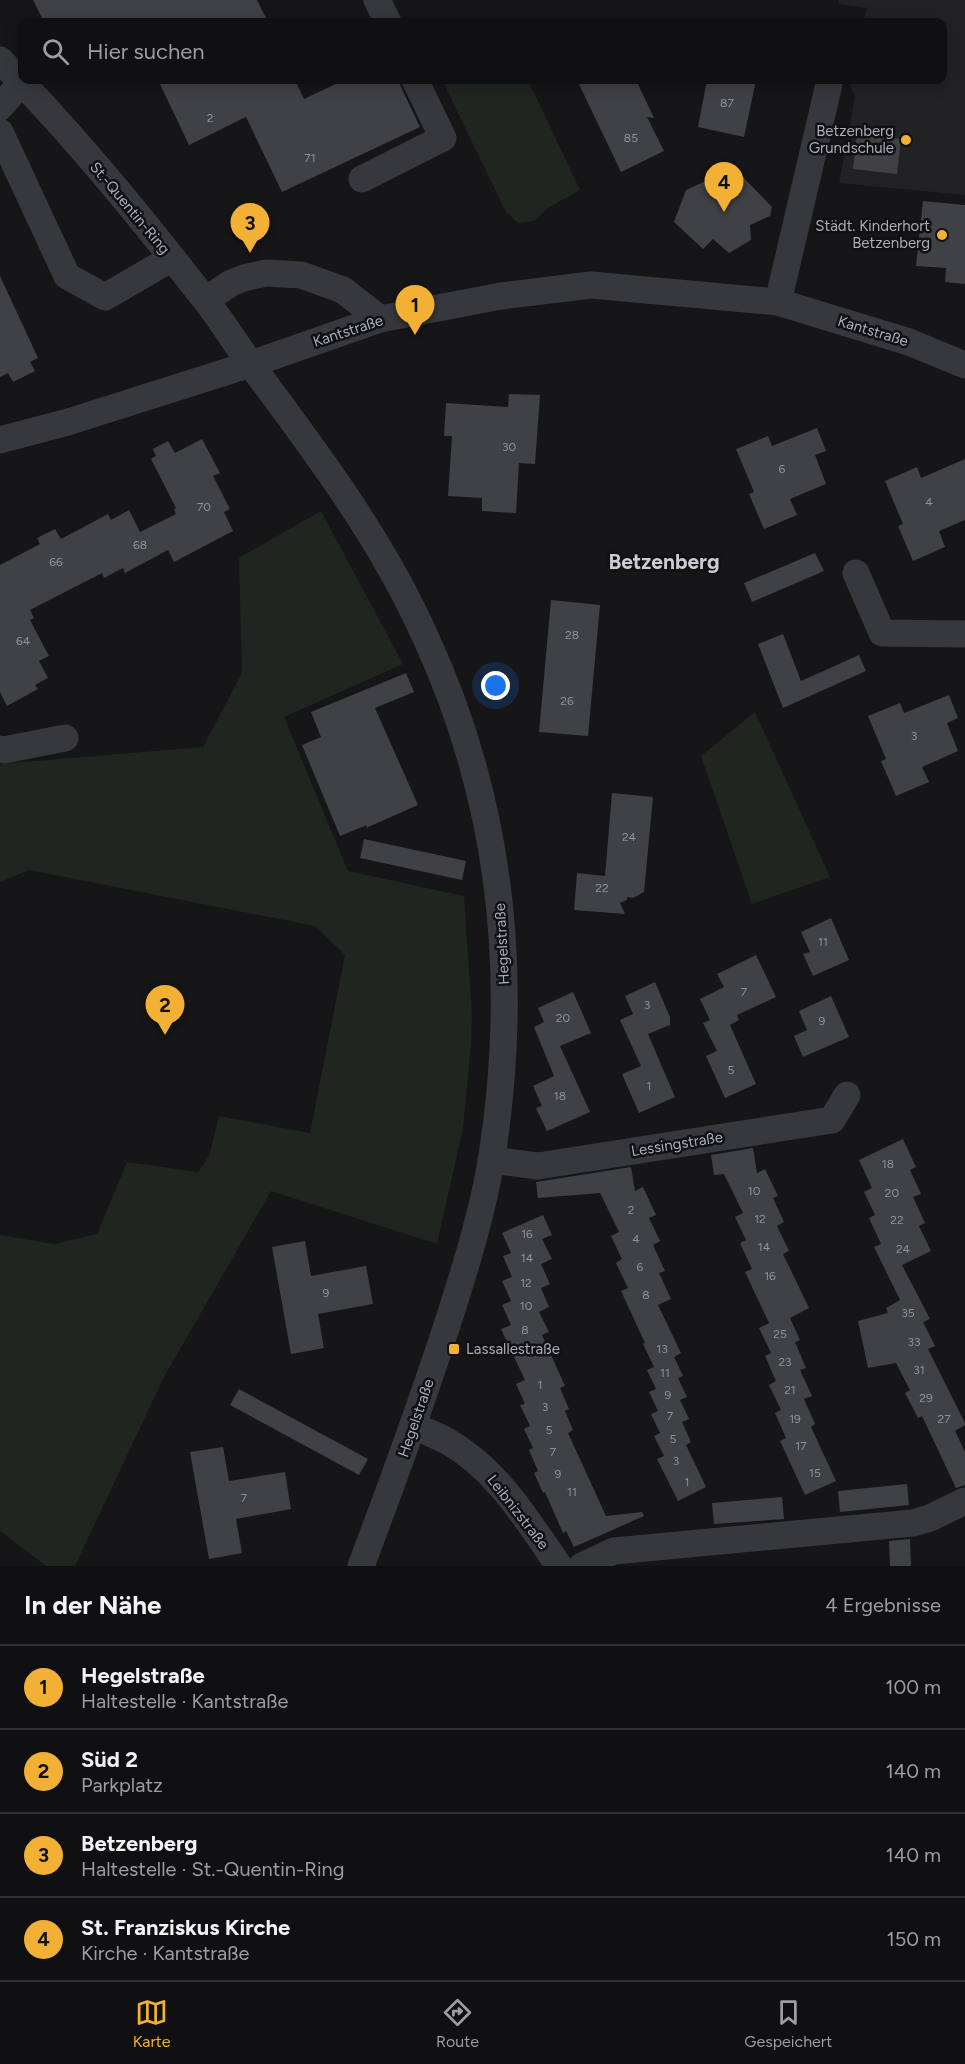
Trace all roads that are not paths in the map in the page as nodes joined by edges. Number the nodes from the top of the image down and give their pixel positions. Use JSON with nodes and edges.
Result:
{"nodes":[{"id":1,"x":377,"y":0,"type":"edge"},
{"id":2,"x":386,"y":18,"type":"edge"},
{"id":3,"x":0,"y":60,"type":"edge"},
{"id":4,"x":18,"y":78,"type":"edge"},
{"id":5,"x":20,"y":84,"type":"edge"},
{"id":6,"x":24,"y":84,"type":"edge"},
{"id":7,"x":417,"y":84,"type":"edge"},
{"id":8,"x":829,"y":84,"type":"edge"},
{"id":9,"x":0,"y":107,"type":"edge"},
{"id":10,"x":0,"y":132,"type":"edge"},
{"id":11,"x":362,"y":179,"type":"dead end"},
{"id":12,"x":172,"y":258,"type":"junction"},
{"id":13,"x":206,"y":300,"type":"junction"},
{"id":14,"x":778,"y":302,"type":"junction"},
{"id":15,"x":380,"y":319,"type":"junction"},
{"id":16,"x":251,"y":364,"type":"junction"},
{"id":17,"x":965,"y":365,"type":"edge"},
{"id":18,"x":0,"y":440,"type":"edge"},
{"id":19,"x":856,"y":573,"type":"dead end"},
{"id":20,"x":965,"y":634,"type":"edge"},
{"id":21,"x":65,"y":738,"type":"dead end"},
{"id":22,"x":0,"y":749,"type":"edge"},
{"id":23,"x":847,"y":1095,"type":"dead end"},
{"id":24,"x":491,"y":1160,"type":"junction"},
{"id":25,"x":413,"y":1425,"type":"junction"},
{"id":26,"x":965,"y":1501,"type":"edge"},
{"id":27,"x":361,"y":1566,"type":"edge"},
{"id":28,"x":559,"y":1566,"type":"edge"},
{"id":29,"x":582,"y":1566,"type":"edge"}],
"edges":[{"from":1,"to":2,"type":"street"},
{"from":3,"to":4,"type":"street","name":"St.-Quentin-Ring"},
{"from":5,"to":9,"type":"street"},
{"from":6,"to":12,"type":"street","name":"St.-Quentin-Ring"},
{"from":7,"to":11,"type":"street"},
{"from":8,"to":14,"type":"street"},
{"from":10,"to":12,"type":"street"},
{"from":12,"to":13,"type":"street","name":"St.-Quentin-Ring"},
{"from":13,"to":15,"type":"street"},
{"from":13,"to":16,"type":"street","name":"St.-Quentin-Ring"},
{"from":14,"to":15,"type":"street","name":"Kantstraße"},
{"from":14,"to":17,"type":"street","name":"Kantstraße"},
{"from":15,"to":16,"type":"street","name":"Kantstraße"},
{"from":16,"to":18,"type":"street","name":"Kantstraße"},
{"from":16,"to":24,"type":"street","name":"Hegelstraße"},
{"from":19,"to":20,"type":"street"},
{"from":21,"to":22,"type":"street"},
{"from":23,"to":24,"type":"street","name":"Lessingstraße"},
{"from":24,"to":25,"type":"street","name":"Hegelstraße"},
{"from":25,"to":27,"type":"street","name":"Hegelstraße"},
{"from":25,"to":28,"type":"street","name":"Leibnizstraße"},
{"from":26,"to":29,"type":"street"}]}
